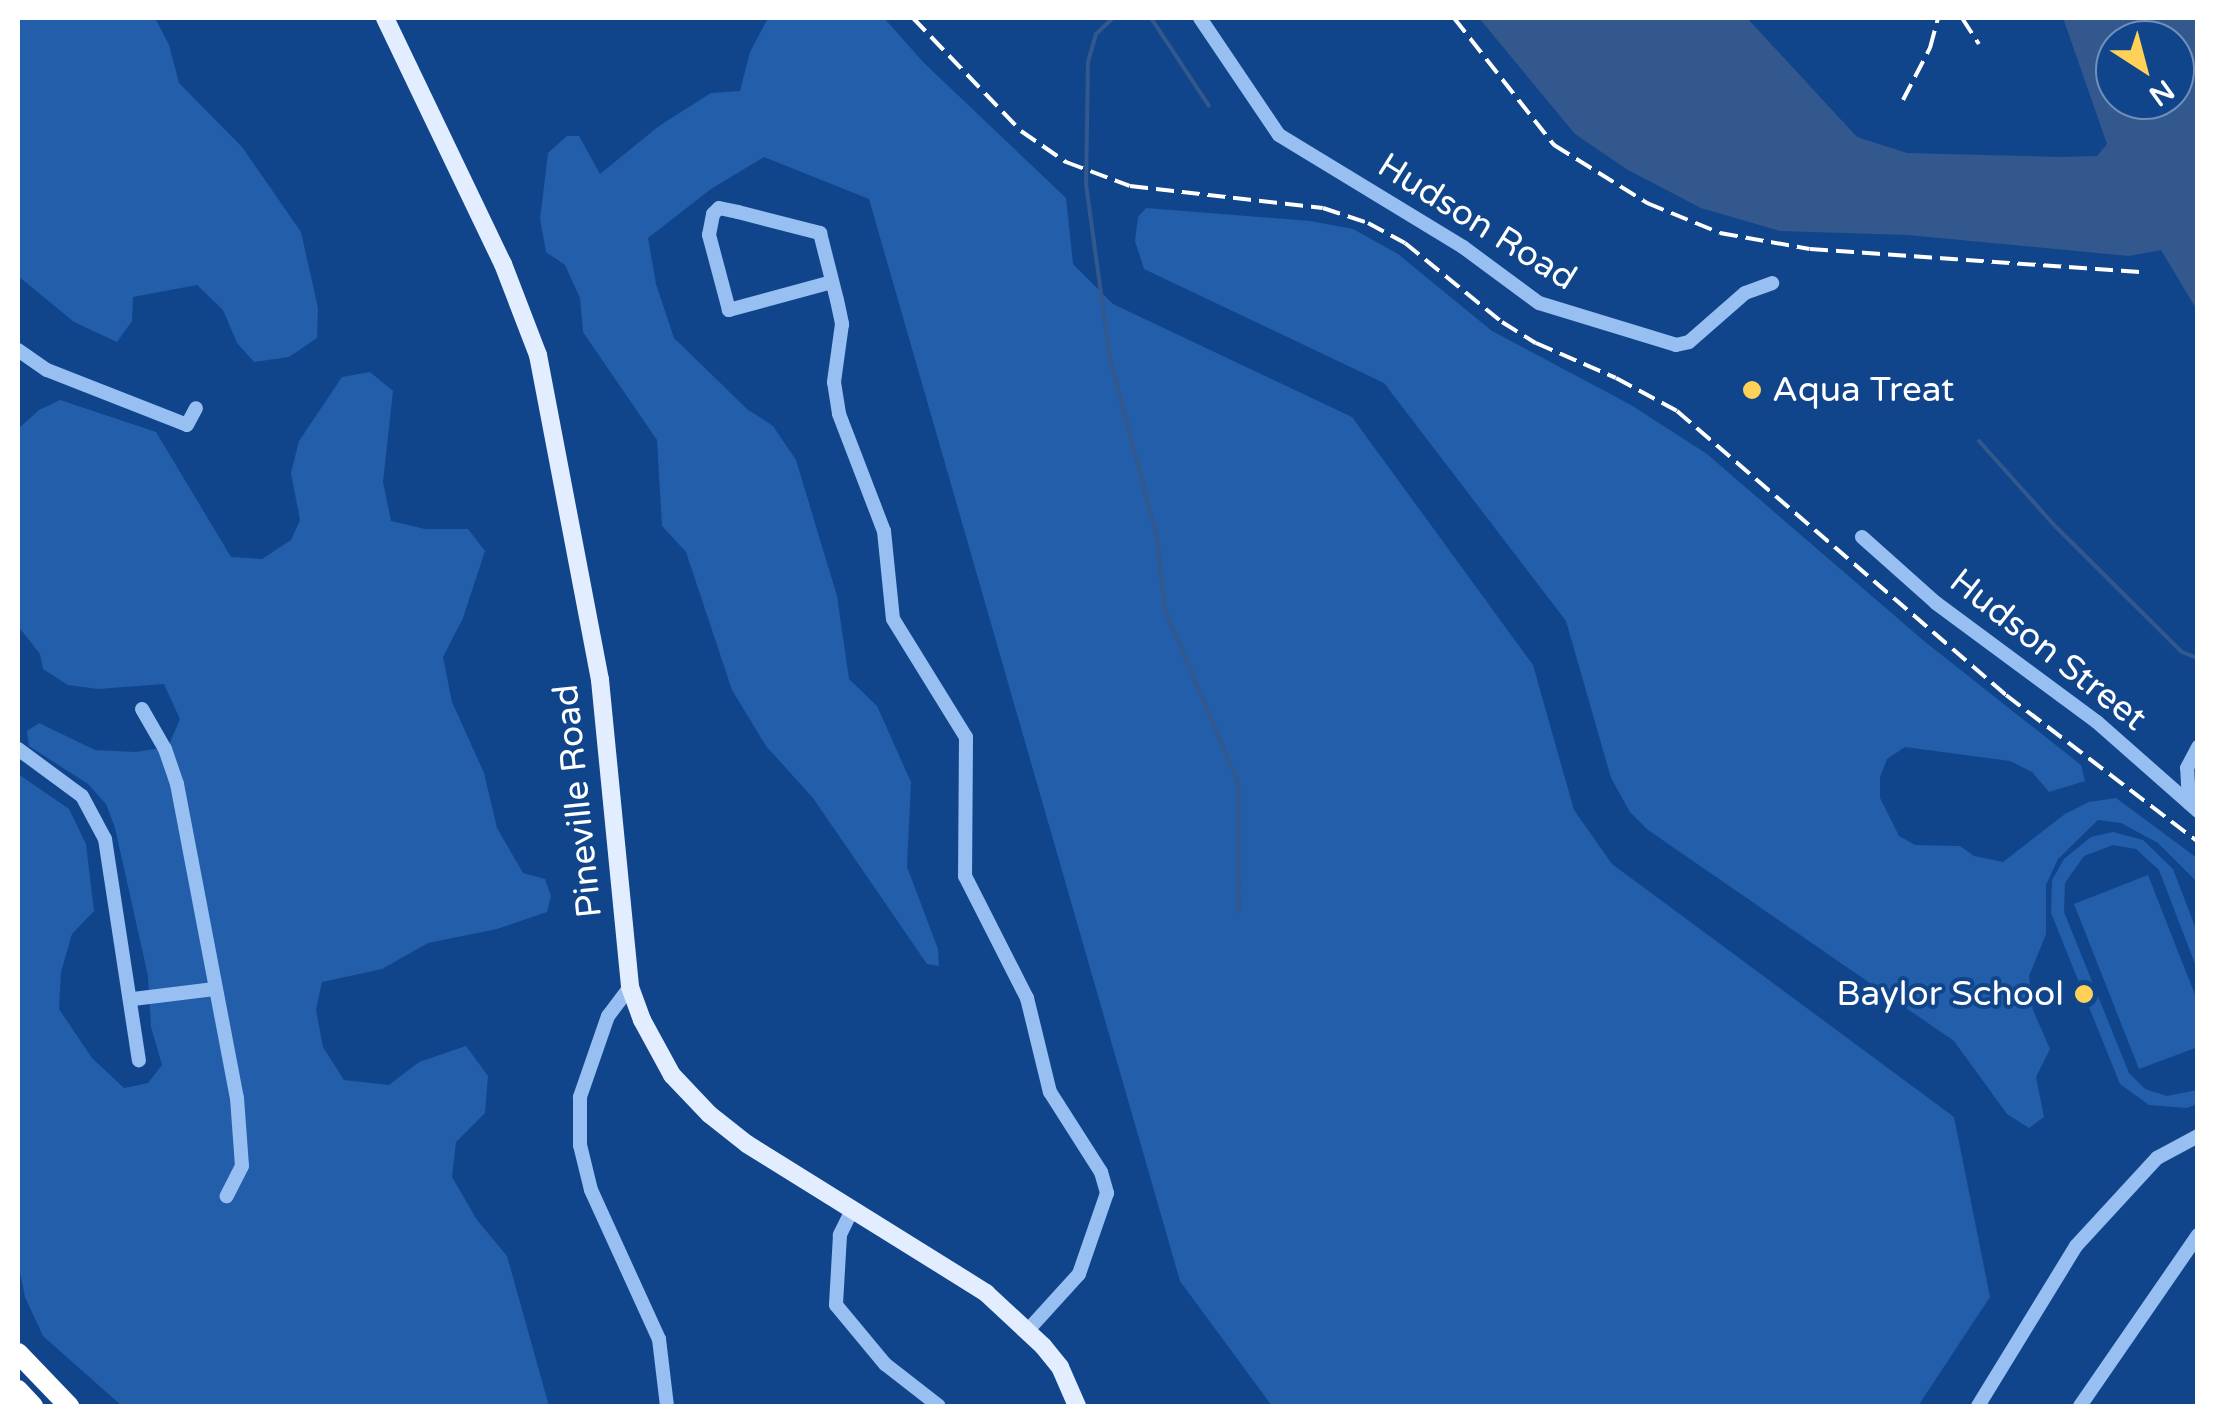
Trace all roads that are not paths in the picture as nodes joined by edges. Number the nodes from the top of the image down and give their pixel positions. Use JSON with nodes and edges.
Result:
{"nodes":[{"id":1,"x":385,"y":18,"type":"edge"},
{"id":2,"x":1200,"y":18,"type":"edge"},
{"id":3,"x":832,"y":282,"type":"junction"},
{"id":4,"x":1772,"y":282,"type":"dead end"},
{"id":5,"x":18,"y":350,"type":"edge"},
{"id":6,"x":196,"y":408,"type":"dead end"},
{"id":7,"x":1862,"y":537,"type":"dead end"},
{"id":8,"x":142,"y":709,"type":"dead end"},
{"id":9,"x":2198,"y":747,"type":"edge"},
{"id":10,"x":18,"y":749,"type":"edge"},
{"id":11,"x":2193,"y":807,"type":"edge"},
{"id":12,"x":630,"y":986,"type":"junction"},
{"id":13,"x":214,"y":988,"type":"junction"},
{"id":14,"x":133,"y":999,"type":"junction"},
{"id":15,"x":139,"y":1060,"type":"dead end"},
{"id":16,"x":2198,"y":1136,"type":"edge"},
{"id":17,"x":227,"y":1196,"type":"dead end"},
{"id":18,"x":852,"y":1210,"type":"junction"},
{"id":19,"x":2198,"y":1236,"type":"edge"},
{"id":20,"x":1028,"y":1330,"type":"junction"},
{"id":21,"x":18,"y":1353,"type":"edge"},
{"id":22,"x":18,"y":1390,"type":"edge"},
{"id":23,"x":33,"y":1406,"type":"edge"},
{"id":24,"x":69,"y":1406,"type":"edge"},
{"id":25,"x":668,"y":1406,"type":"edge"},
{"id":26,"x":939,"y":1406,"type":"edge"},
{"id":27,"x":1077,"y":1406,"type":"edge"},
{"id":28,"x":1978,"y":1406,"type":"edge"},
{"id":29,"x":2080,"y":1406,"type":"edge"}],
"edges":[{"from":1,"to":12,"type":"main road","name":"Pineville Road"},
{"from":2,"to":4,"type":"street","name":"Hudson Road"},
{"from":3,"to":3,"type":"street"},
{"from":3,"to":20,"type":"street"},
{"from":5,"to":6,"type":"street"},
{"from":7,"to":11,"type":"street","name":"Hudson Street"},
{"from":8,"to":13,"type":"street"},
{"from":9,"to":11,"type":"street"},
{"from":10,"to":14,"type":"street"},
{"from":12,"to":18,"type":"main road","name":"Pineville Road"},
{"from":12,"to":25,"type":"street"},
{"from":13,"to":14,"type":"street"},
{"from":13,"to":17,"type":"street"},
{"from":14,"to":15,"type":"street"},
{"from":16,"to":28,"type":"street"},
{"from":18,"to":20,"type":"main road","name":"Pineville Road"},
{"from":18,"to":26,"type":"street"},
{"from":19,"to":29,"type":"street"},
{"from":20,"to":27,"type":"main road","name":"Pineville Road"},
{"from":21,"to":24,"type":"highway"},
{"from":22,"to":23,"type":"highway"}]}
